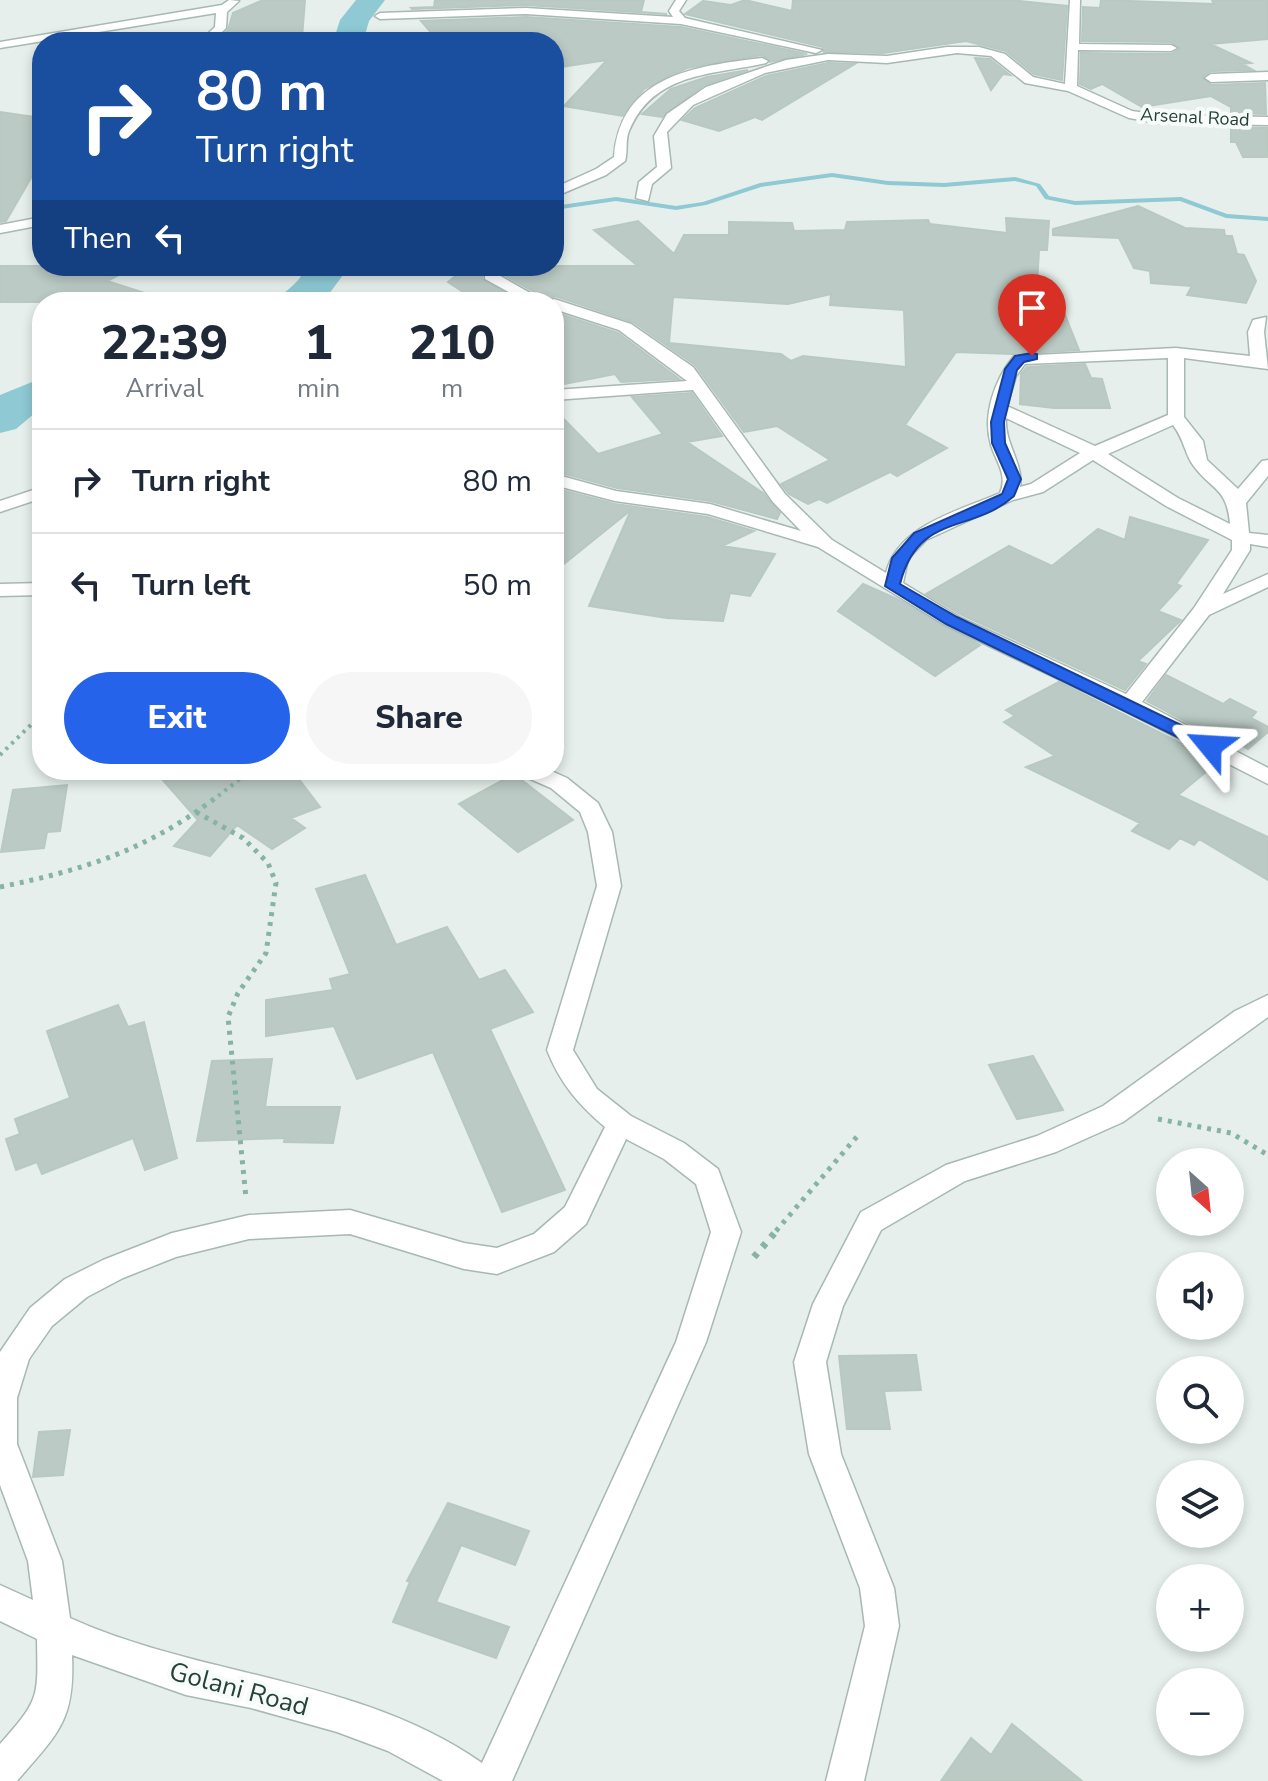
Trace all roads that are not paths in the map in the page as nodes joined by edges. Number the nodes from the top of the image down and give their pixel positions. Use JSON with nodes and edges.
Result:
{"nodes":[{"id":1,"x":235,"y":0,"type":"edge"},
{"id":2,"x":681,"y":0,"type":"edge"},
{"id":3,"x":1075,"y":0,"type":"edge"},
{"id":4,"x":225,"y":8,"type":"junction"},
{"id":5,"x":380,"y":16,"type":"dead end"},
{"id":6,"x":681,"y":21,"type":"junction"},
{"id":7,"x":79,"y":32,"type":"edge"},
{"id":8,"x":216,"y":32,"type":"edge"},
{"id":9,"x":32,"y":40,"type":"edge"},
{"id":10,"x":833,"y":44,"type":"dead end"},
{"id":11,"x":0,"y":45,"type":"edge"},
{"id":12,"x":1075,"y":47,"type":"junction"},
{"id":13,"x":1171,"y":48,"type":"dead end"},
{"id":14,"x":809,"y":57,"type":"junction"},
{"id":15,"x":1268,"y":76,"type":"edge"},
{"id":16,"x":1211,"y":78,"type":"dead end"},
{"id":17,"x":1071,"y":88,"type":"junction"},
{"id":18,"x":1268,"y":121,"type":"edge"},
{"id":19,"x":564,"y":189,"type":"edge"},
{"id":20,"x":643,"y":198,"type":"dead end"},
{"id":21,"x":32,"y":223,"type":"edge"},
{"id":22,"x":0,"y":229,"type":"edge"},
{"id":23,"x":490,"y":276,"type":"dead end"},
{"id":24,"x":520,"y":292,"type":"edge"},
{"id":25,"x":564,"y":307,"type":"edge"},
{"id":26,"x":1261,"y":320,"type":"dead end"},
{"id":27,"x":1176,"y":353,"type":"junction"},
{"id":28,"x":1263,"y":363,"type":"edge"},
{"id":29,"x":700,"y":385,"type":"junction"},
{"id":30,"x":564,"y":394,"type":"edge"},
{"id":31,"x":1000,"y":409,"type":"junction"},
{"id":32,"x":1176,"y":417,"type":"junction"},
{"id":33,"x":1093,"y":452,"type":"junction"},
{"id":34,"x":1268,"y":465,"type":"edge"},
{"id":35,"x":564,"y":482,"type":"edge"},
{"id":36,"x":32,"y":496,"type":"edge"},
{"id":37,"x":1007,"y":496,"type":"junction"},
{"id":38,"x":0,"y":507,"type":"edge"},
{"id":39,"x":1236,"y":510,"type":"junction"},
{"id":40,"x":1268,"y":541,"type":"edge"},
{"id":41,"x":1241,"y":543,"type":"junction"},
{"id":42,"x":825,"y":544,"type":"junction"},
{"id":43,"x":1268,"y":555,"type":"edge"},
{"id":44,"x":1268,"y":580,"type":"edge"},
{"id":45,"x":892,"y":586,"type":"junction"},
{"id":46,"x":32,"y":589,"type":"edge"},
{"id":47,"x":0,"y":590,"type":"edge"},
{"id":48,"x":1231,"y":595,"type":"junction"},
{"id":49,"x":1202,"y":611,"type":"junction"},
{"id":50,"x":1129,"y":704,"type":"junction"},
{"id":51,"x":1268,"y":777,"type":"edge"},
{"id":52,"x":552,"y":780,"type":"edge"},
{"id":53,"x":1268,"y":1005,"type":"edge"},
{"id":54,"x":621,"y":1124,"type":"junction"},
{"id":55,"x":0,"y":1602,"type":"edge"},
{"id":56,"x":54,"y":1632,"type":"junction"},
{"id":57,"x":0,"y":1772,"type":"edge"},
{"id":58,"x":475,"y":1781,"type":"edge"},
{"id":59,"x":493,"y":1781,"type":"edge"},
{"id":60,"x":845,"y":1781,"type":"edge"}],
"edges":[{"from":1,"to":4,"type":"street"},
{"from":2,"to":6,"type":"street"},
{"from":3,"to":12,"type":"street"},
{"from":4,"to":7,"type":"street"},
{"from":4,"to":8,"type":"street"},
{"from":5,"to":6,"type":"street"},
{"from":6,"to":14,"type":"street"},
{"from":9,"to":11,"type":"street"},
{"from":10,"to":14,"type":"street"},
{"from":12,"to":13,"type":"street"},
{"from":12,"to":17,"type":"street"},
{"from":14,"to":17,"type":"street","name":"Arsenal Road"},
{"from":14,"to":19,"type":"street"},
{"from":14,"to":20,"type":"street"},
{"from":15,"to":16,"type":"street"},
{"from":17,"to":18,"type":"street","name":"Arsenal Road"},
{"from":21,"to":22,"type":"street"},
{"from":23,"to":24,"type":"street"},
{"from":25,"to":29,"type":"street"},
{"from":26,"to":28,"type":"street"},
{"from":27,"to":28,"type":"street"},
{"from":27,"to":31,"type":"street"},
{"from":27,"to":32,"type":"street"},
{"from":29,"to":30,"type":"street"},
{"from":29,"to":42,"type":"street"},
{"from":31,"to":33,"type":"street"},
{"from":31,"to":37,"type":"street"},
{"from":32,"to":33,"type":"street"},
{"from":32,"to":39,"type":"street"},
{"from":33,"to":37,"type":"street"},
{"from":33,"to":41,"type":"street"},
{"from":34,"to":39,"type":"street"},
{"from":35,"to":42,"type":"street"},
{"from":36,"to":38,"type":"street"},
{"from":37,"to":45,"type":"street"},
{"from":39,"to":41,"type":"street"},
{"from":40,"to":41,"type":"street"},
{"from":41,"to":43,"type":"street"},
{"from":41,"to":49,"type":"street"},
{"from":42,"to":45,"type":"street"},
{"from":43,"to":48,"type":"street"},
{"from":44,"to":48,"type":"street"},
{"from":45,"to":50,"type":"street"},
{"from":46,"to":47,"type":"street"},
{"from":48,"to":49,"type":"street"},
{"from":49,"to":50,"type":"street"},
{"from":50,"to":51,"type":"street"},
{"from":52,"to":54,"type":"street"},
{"from":53,"to":60,"type":"street"},
{"from":54,"to":56,"type":"street"},
{"from":54,"to":59,"type":"street"},
{"from":55,"to":56,"type":"street","name":"Golani Road"},
{"from":56,"to":57,"type":"street"},
{"from":56,"to":58,"type":"street","name":"Golani Road"}]}
